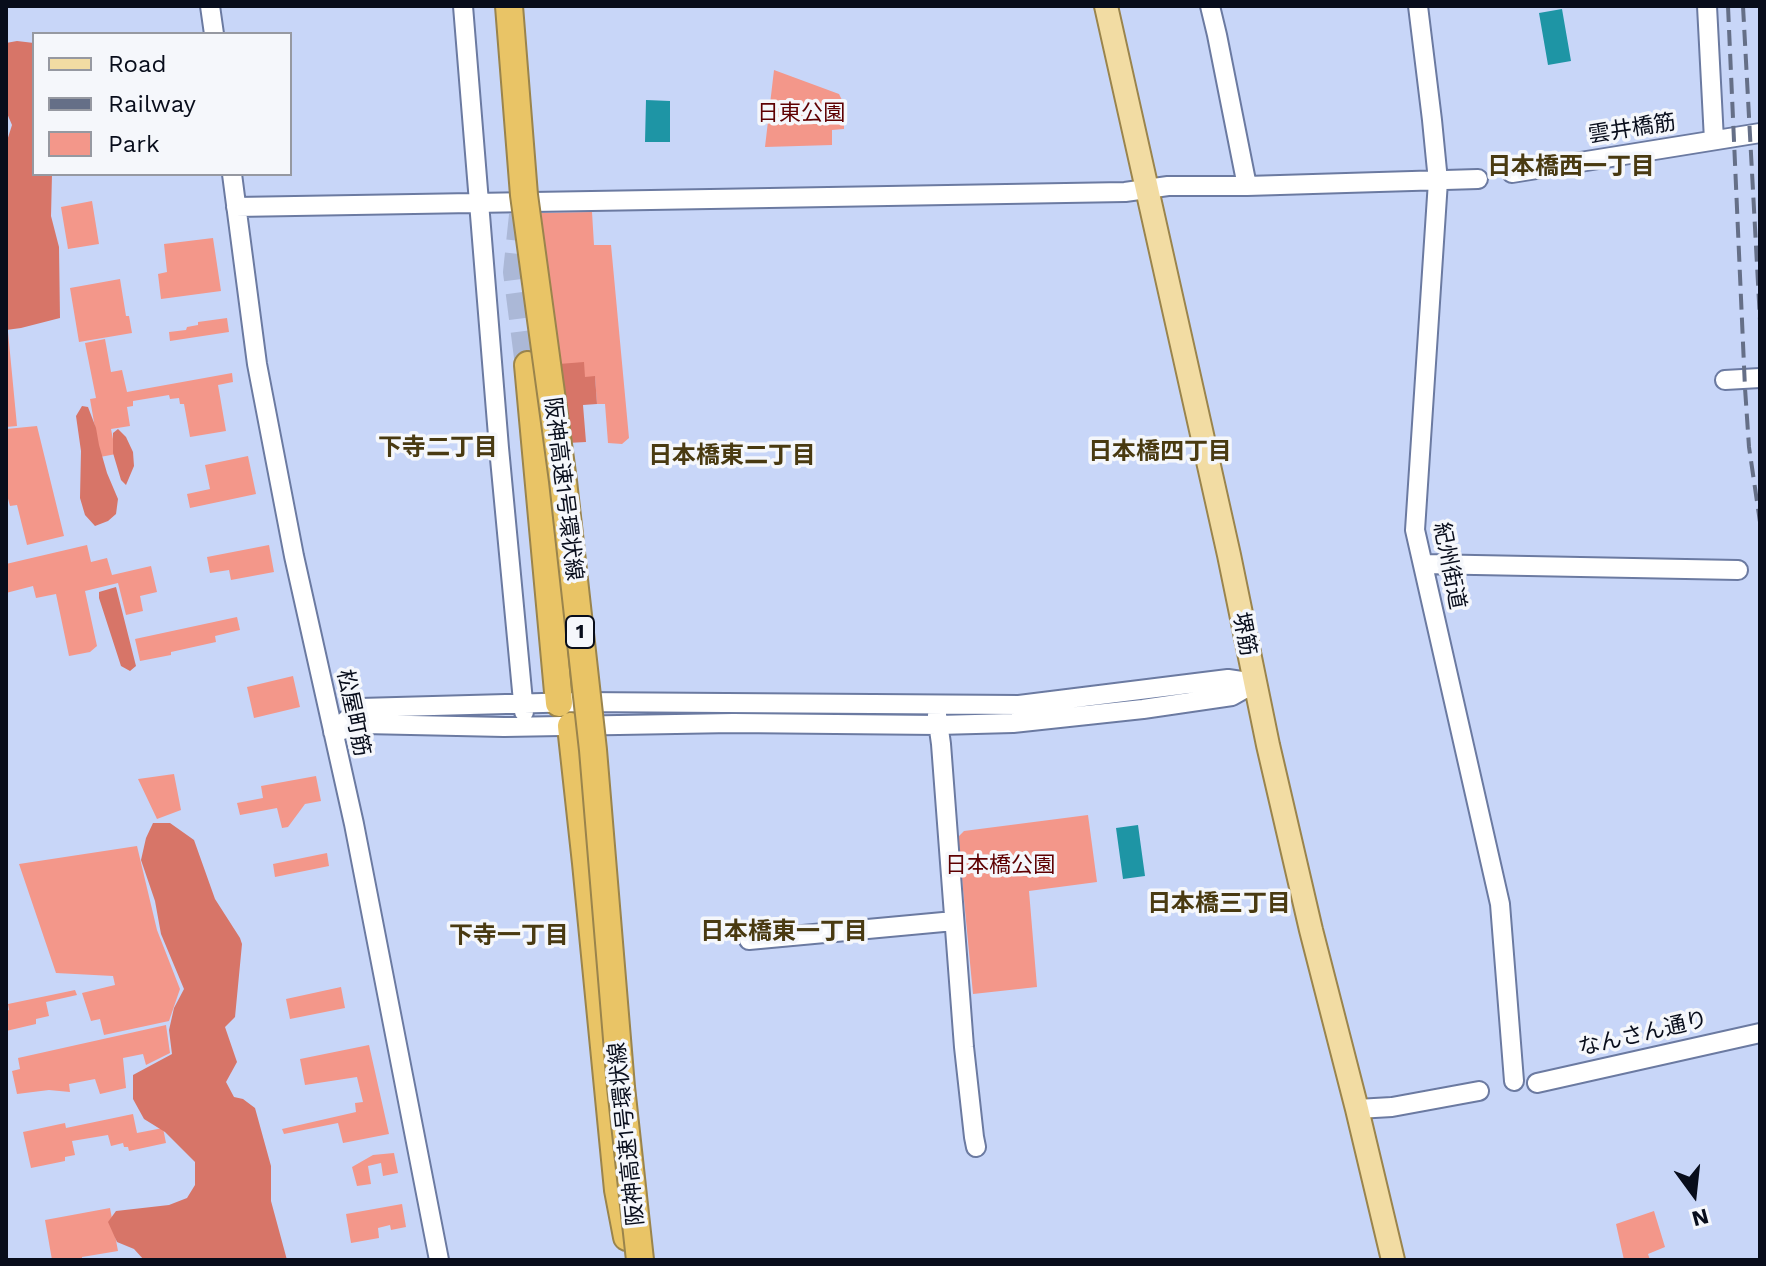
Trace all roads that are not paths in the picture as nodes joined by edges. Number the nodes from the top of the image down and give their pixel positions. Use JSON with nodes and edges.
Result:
{"nodes":[{"id":1,"x":210,"y":6,"type":"edge"},
{"id":2,"x":463,"y":6,"type":"edge"},
{"id":3,"x":509,"y":6,"type":"edge"},
{"id":4,"x":1106,"y":6,"type":"edge"},
{"id":5,"x":1210,"y":6,"type":"edge"},
{"id":6,"x":1418,"y":6,"type":"edge"},
{"id":7,"x":1707,"y":6,"type":"edge"},
{"id":8,"x":214,"y":32,"type":"edge"},
{"id":9,"x":1760,"y":133,"type":"edge"},
{"id":10,"x":1714,"y":140,"type":"junction"},
{"id":11,"x":1512,"y":173,"type":"dead end"},
{"id":12,"x":232,"y":176,"type":"edge"},
{"id":13,"x":1478,"y":179,"type":"dead end"},
{"id":14,"x":1438,"y":181,"type":"junction"},
{"id":15,"x":1247,"y":186,"type":"junction"},
{"id":16,"x":1147,"y":189,"type":"junction"},
{"id":17,"x":480,"y":202,"type":"junction"},
{"id":18,"x":236,"y":207,"type":"junction"},
{"id":19,"x":528,"y":365,"type":"tunnel mouth"},
{"id":20,"x":1760,"y":378,"type":"edge"},
{"id":21,"x":1725,"y":380,"type":"dead end"},
{"id":22,"x":1423,"y":564,"type":"junction"},
{"id":23,"x":1738,"y":570,"type":"dead end"},
{"id":24,"x":1255,"y":683,"type":"junction"},
{"id":25,"x":323,"y":685,"type":"junction"},
{"id":26,"x":524,"y":704,"type":"junction"},
{"id":27,"x":936,"y":704,"type":"junction"},
{"id":28,"x":360,"y":708,"type":"junction"},
{"id":29,"x":565,"y":714,"type":"junction"},
{"id":30,"x":938,"y":725,"type":"junction"},
{"id":31,"x":525,"y":726,"type":"junction"},
{"id":32,"x":333,"y":732,"type":"junction"},
{"id":33,"x":954,"y":921,"type":"junction"},
{"id":34,"x":749,"y":940,"type":"dead end"},
{"id":35,"x":1760,"y":1033,"type":"edge"},
{"id":36,"x":1514,"y":1081,"type":"dead end"},
{"id":37,"x":1537,"y":1083,"type":"dead end"},
{"id":38,"x":1479,"y":1091,"type":"dead end"},
{"id":39,"x":1357,"y":1109,"type":"junction"},
{"id":40,"x":976,"y":1147,"type":"dead end"},
{"id":41,"x":439,"y":1260,"type":"edge"},
{"id":42,"x":631,"y":1260,"type":"edge"},
{"id":43,"x":640,"y":1260,"type":"edge"},
{"id":44,"x":1393,"y":1260,"type":"edge"}],
"edges":[{"from":1,"to":8,"type":"street"},
{"from":2,"to":17,"type":"street"},
{"from":3,"to":43,"type":"highway","name":"阪神高速1号環状線","number":"1","bridge":true},
{"from":4,"to":16,"type":"main road","name":"堺筋"},
{"from":5,"to":15,"type":"street"},
{"from":6,"to":14,"type":"street","name":"紀州街道"},
{"from":7,"to":10,"type":"street"},
{"from":9,"to":10,"type":"street","name":"雲井橋筋"},
{"from":10,"to":11,"type":"street","name":"雲井橋筋"},
{"from":12,"to":18,"type":"street","name":"松屋町筋"},
{"from":13,"to":14,"type":"street"},
{"from":14,"to":15,"type":"street"},
{"from":14,"to":22,"type":"street","name":"紀州街道"},
{"from":15,"to":16,"type":"street"},
{"from":16,"to":17,"type":"street"},
{"from":16,"to":24,"type":"main road","name":"堺筋"},
{"from":17,"to":18,"type":"street"},
{"from":17,"to":26,"type":"street"},
{"from":18,"to":25,"type":"street","name":"松屋町筋"},
{"from":19,"to":29,"type":"highway"},
{"from":20,"to":21,"type":"street"},
{"from":22,"to":23,"type":"street"},
{"from":22,"to":36,"type":"street","name":"紀州街道"},
{"from":24,"to":27,"type":"street"},
{"from":24,"to":30,"type":"street"},
{"from":24,"to":39,"type":"main road","name":"堺筋"},
{"from":25,"to":28,"type":"street"},
{"from":25,"to":32,"type":"street","name":"松屋町筋"},
{"from":26,"to":28,"type":"street"},
{"from":26,"to":29,"type":"street"},
{"from":26,"to":31,"type":"street"},
{"from":27,"to":29,"type":"street"},
{"from":27,"to":30,"type":"street"},
{"from":28,"to":32,"type":"street"},
{"from":29,"to":30,"type":"street"},
{"from":29,"to":31,"type":"street"},
{"from":29,"to":42,"type":"highway"},
{"from":30,"to":33,"type":"street"},
{"from":31,"to":32,"type":"street"},
{"from":32,"to":41,"type":"street","name":"松屋町筋"},
{"from":33,"to":34,"type":"street"},
{"from":33,"to":40,"type":"street"},
{"from":35,"to":37,"type":"street","name":"なんさん通り"},
{"from":38,"to":39,"type":"street"},
{"from":39,"to":44,"type":"main road","name":"堺筋"}]}
